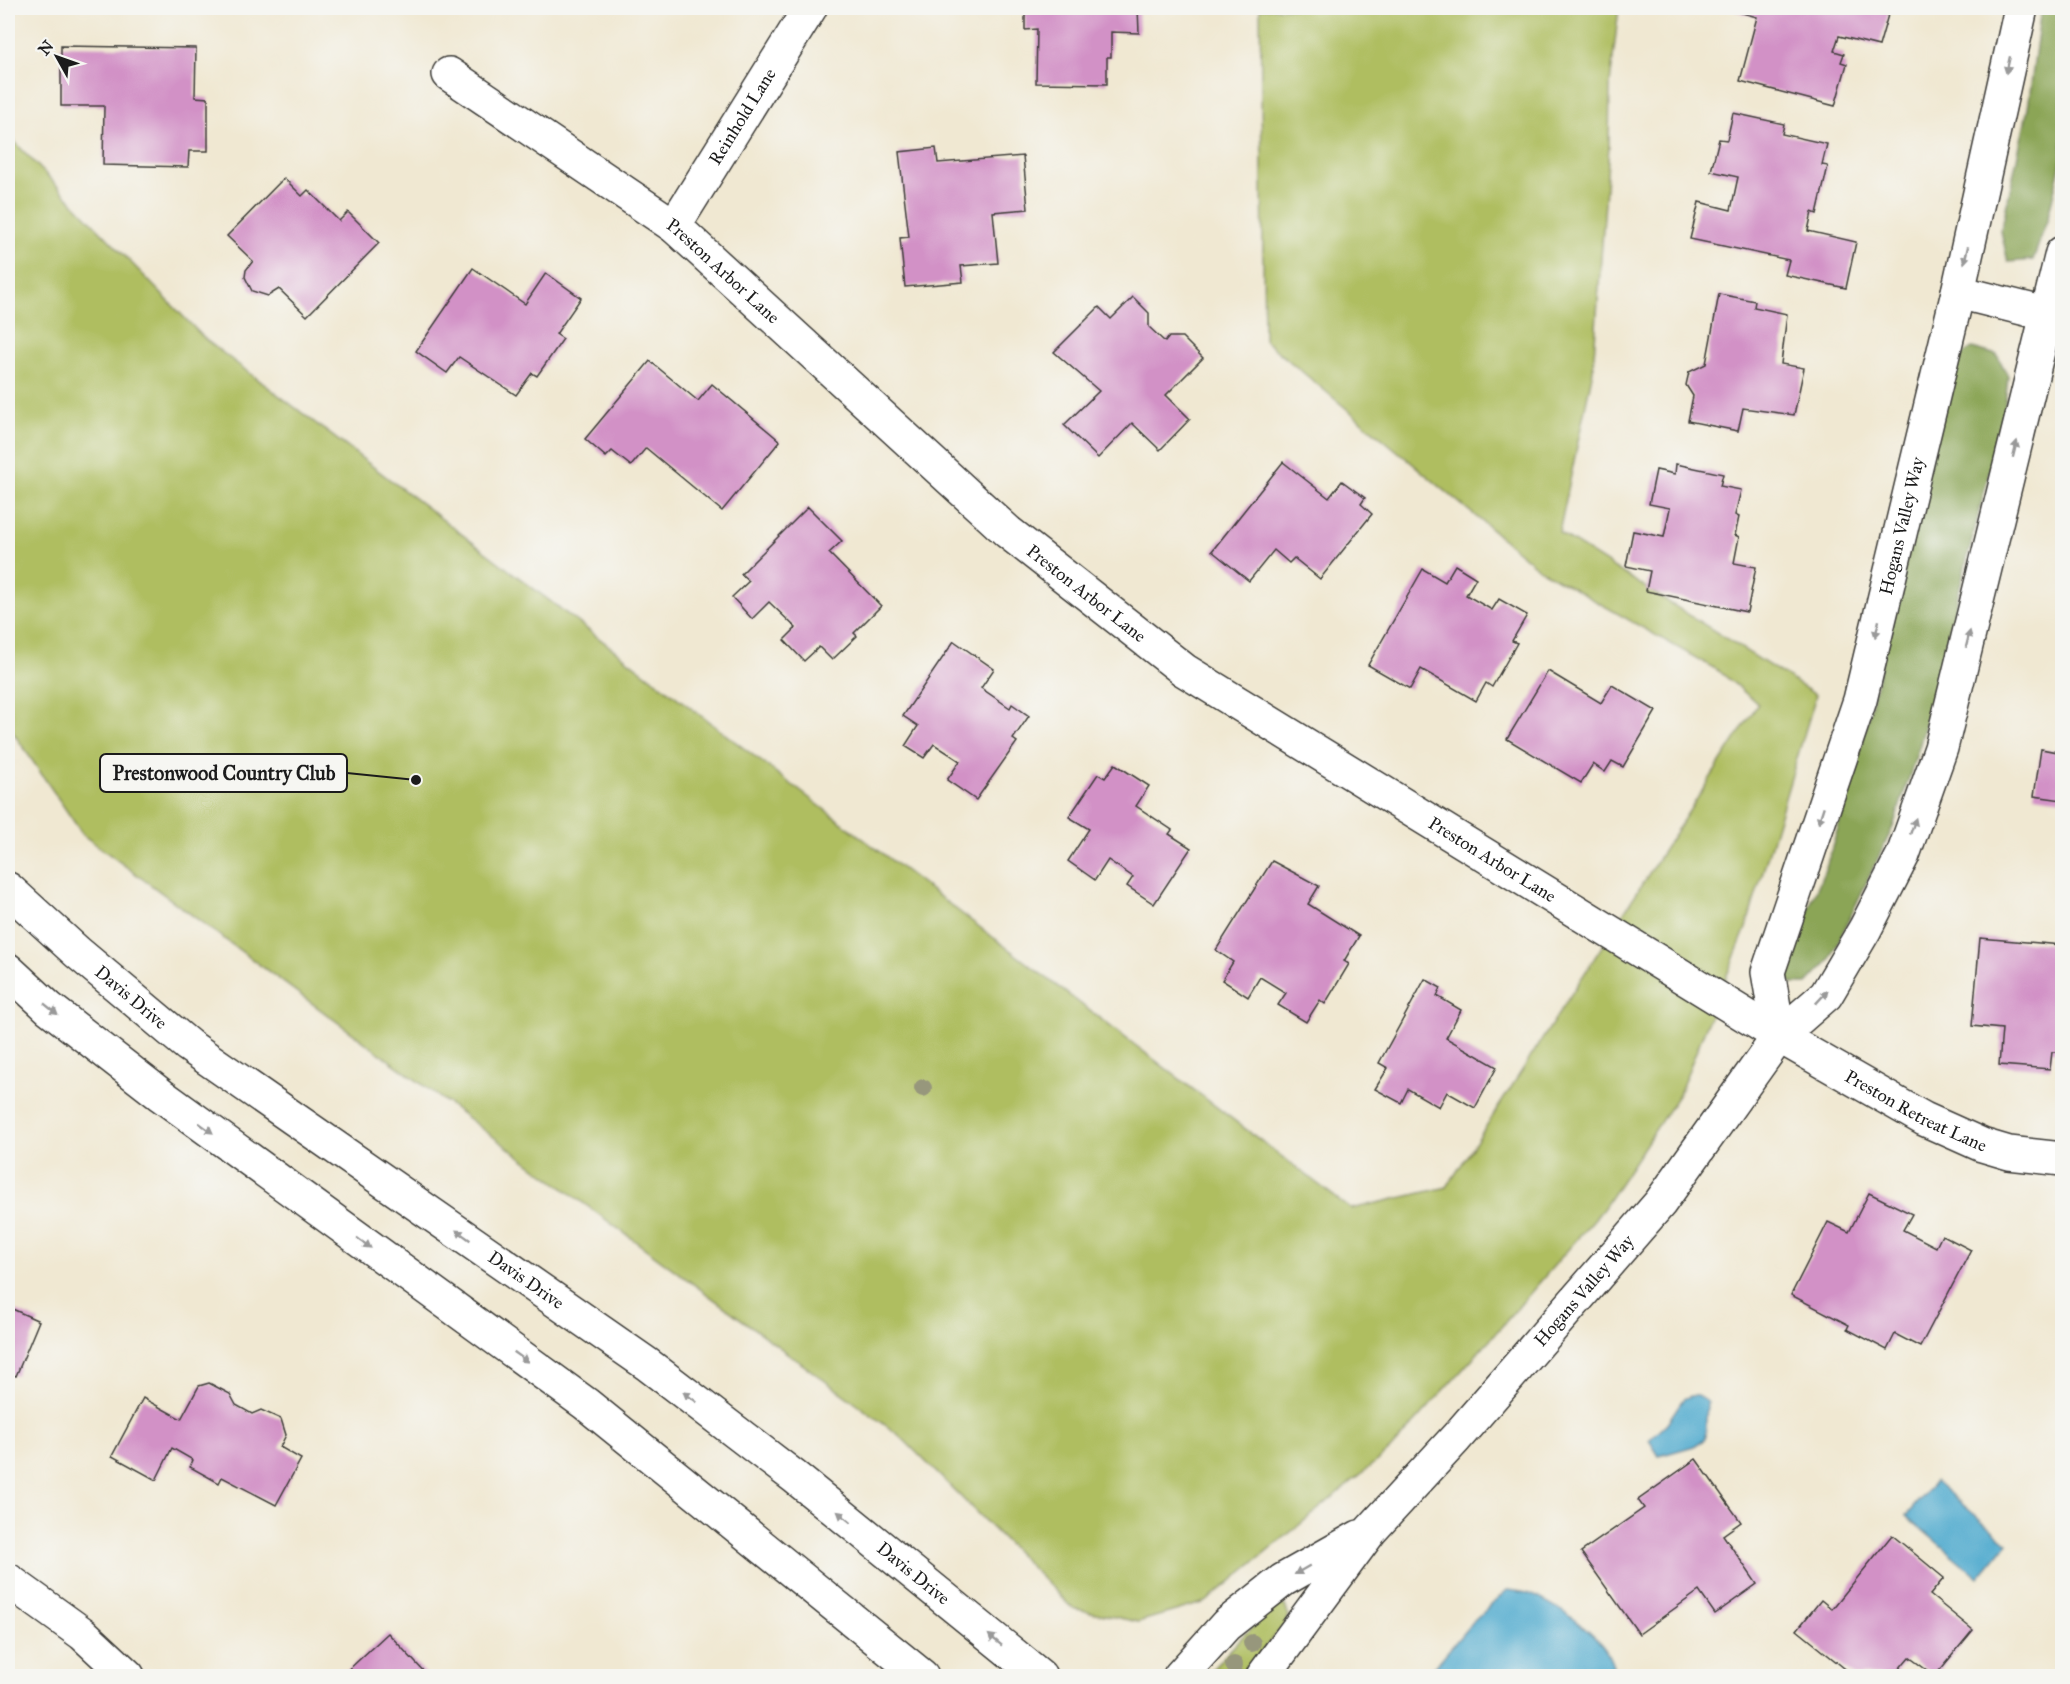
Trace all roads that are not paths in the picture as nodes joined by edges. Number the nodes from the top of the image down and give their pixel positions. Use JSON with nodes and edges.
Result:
{"nodes":[{"id":1,"x":810,"y":8,"type":"edge"},
{"id":2,"x":2021,"y":8,"type":"edge"},
{"id":3,"x":449,"y":74,"type":"dead end"},
{"id":4,"x":674,"y":226,"type":"junction"},
{"id":5,"x":2062,"y":253,"type":"edge"},
{"id":6,"x":1958,"y":292,"type":"junction"},
{"id":7,"x":2055,"y":317,"type":"edge"},
{"id":8,"x":8,"y":889,"type":"edge"},
{"id":9,"x":8,"y":970,"type":"edge"},
{"id":10,"x":1779,"y":1036,"type":"junction"},
{"id":11,"x":2062,"y":1159,"type":"edge"},
{"id":12,"x":1371,"y":1530,"type":"junction"},
{"id":13,"x":8,"y":1580,"type":"edge"},
{"id":14,"x":128,"y":1677,"type":"edge"},
{"id":15,"x":922,"y":1677,"type":"edge"},
{"id":16,"x":1040,"y":1677,"type":"edge"},
{"id":17,"x":1180,"y":1677,"type":"edge"},
{"id":18,"x":1263,"y":1677,"type":"edge"}],
"edges":[{"from":1,"to":4,"type":"street","name":"Reinhold Lane"},
{"from":2,"to":6,"type":"street","name":"Hogans Valley Way","one_way":true},
{"from":3,"to":4,"type":"street","name":"Preston Arbor Lane"},
{"from":4,"to":10,"type":"street","name":"Preston Arbor Lane"},
{"from":5,"to":7,"type":"street","name":"Hogans Valley Way"},
{"from":6,"to":7,"type":"street"},
{"from":6,"to":10,"type":"street","name":"Hogans Valley Way","one_way":true},
{"from":10,"to":7,"type":"street","name":"Hogans Valley Way","one_way":true},
{"from":16,"to":8,"type":"street","name":"Davis Drive","one_way":true},
{"from":9,"to":15,"type":"street","one_way":true},
{"from":10,"to":11,"type":"street","name":"Preston Retreat Lane"},
{"from":10,"to":12,"type":"street","name":"Hogans Valley Way"},
{"from":12,"to":17,"type":"street","name":"Hogans Valley Way","one_way":true},
{"from":12,"to":18,"type":"street","name":"Hogans Valley Way"},
{"from":13,"to":14,"type":"street"}]}
